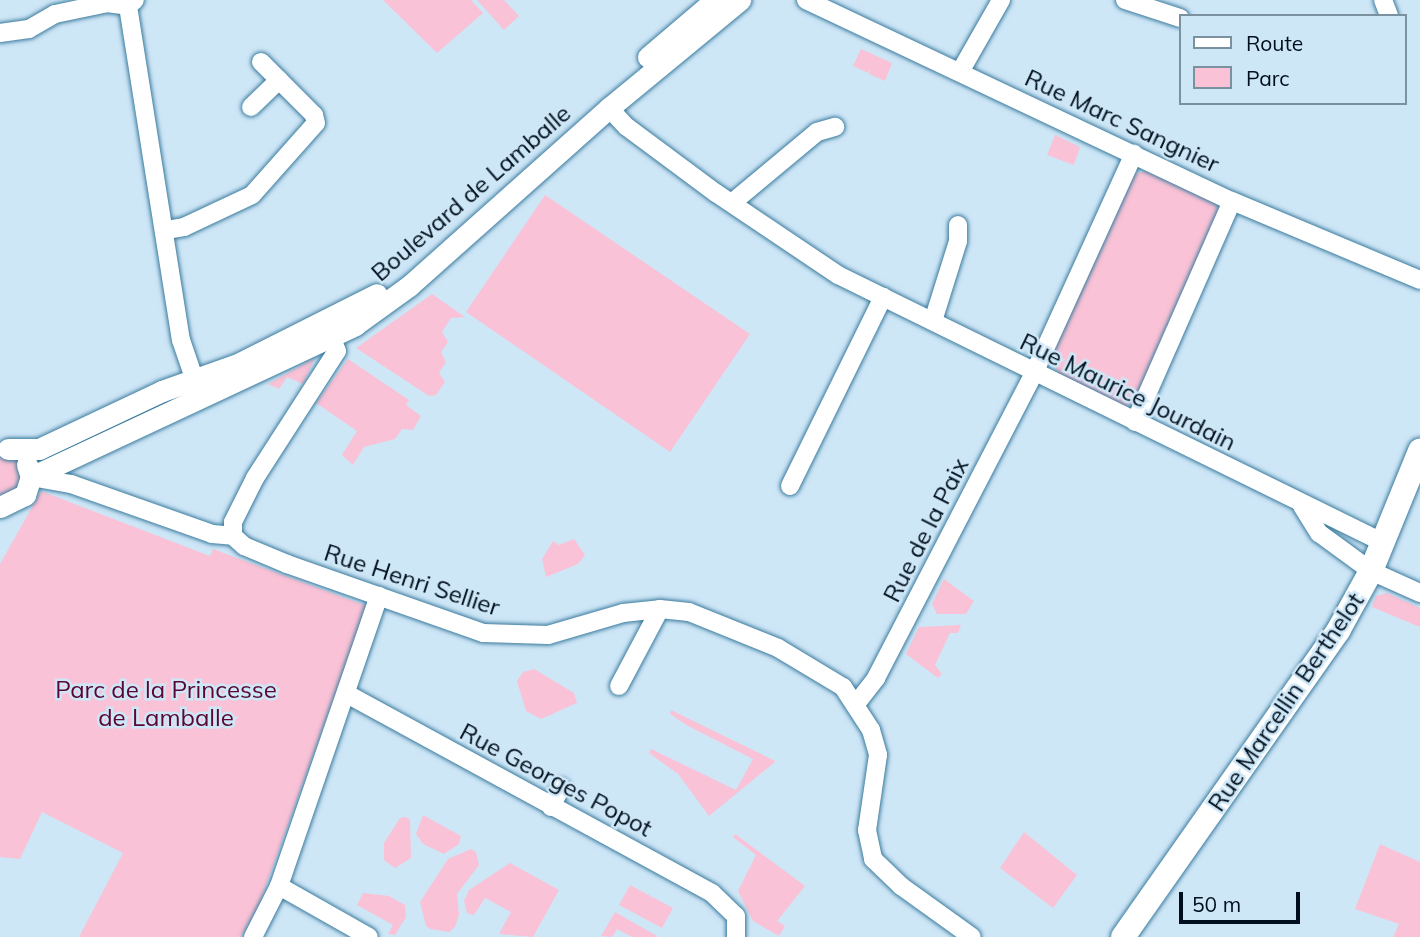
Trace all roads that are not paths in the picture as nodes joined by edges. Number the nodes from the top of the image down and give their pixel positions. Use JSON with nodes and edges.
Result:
{"nodes":[{"id":1,"x":715,"y":0,"type":"edge"},
{"id":2,"x":740,"y":0,"type":"edge"},
{"id":3,"x":807,"y":0,"type":"edge"},
{"id":4,"x":1001,"y":0,"type":"edge"},
{"id":5,"x":1125,"y":0,"type":"edge"},
{"id":6,"x":132,"y":3,"type":"edge"},
{"id":7,"x":1178,"y":17,"type":"edge"},
{"id":8,"x":0,"y":33,"type":"edge"},
{"id":9,"x":261,"y":62,"type":"dead end"},
{"id":10,"x":960,"y":72,"type":"junction"},
{"id":11,"x":279,"y":80,"type":"junction"},
{"id":12,"x":605,"y":103,"type":"junction"},
{"id":13,"x":251,"y":107,"type":"dead end"},
{"id":14,"x":835,"y":127,"type":"dead end"},
{"id":15,"x":1134,"y":154,"type":"junction"},
{"id":16,"x":1232,"y":201,"type":"junction"},
{"id":17,"x":733,"y":202,"type":"junction"},
{"id":18,"x":958,"y":225,"type":"dead end"},
{"id":19,"x":166,"y":230,"type":"junction"},
{"id":20,"x":1420,"y":280,"type":"edge"},
{"id":21,"x":883,"y":297,"type":"junction"},
{"id":22,"x":933,"y":321,"type":"junction"},
{"id":23,"x":327,"y":329,"type":"junction"},
{"id":24,"x":1034,"y":373,"type":"junction"},
{"id":25,"x":194,"y":378,"type":"junction"},
{"id":26,"x":1135,"y":422,"type":"junction"},
{"id":27,"x":4,"y":449,"type":"edge"},
{"id":28,"x":1420,"y":451,"type":"edge"},
{"id":29,"x":31,"y":477,"type":"junction"},
{"id":30,"x":790,"y":486,"type":"dead end"},
{"id":31,"x":9,"y":504,"type":"edge"},
{"id":32,"x":1302,"y":506,"type":"junction"},
{"id":33,"x":0,"y":525,"type":"edge"},
{"id":34,"x":233,"y":537,"type":"junction"},
{"id":35,"x":1382,"y":542,"type":"junction"},
{"id":36,"x":1371,"y":570,"type":"junction"},
{"id":37,"x":1420,"y":593,"type":"edge"},
{"id":38,"x":379,"y":596,"type":"junction"},
{"id":39,"x":660,"y":609,"type":"junction"},
{"id":40,"x":619,"y":686,"type":"dead end"},
{"id":41,"x":347,"y":694,"type":"junction"},
{"id":42,"x":856,"y":704,"type":"junction"},
{"id":43,"x":562,"y":787,"type":"dead end"},
{"id":44,"x":551,"y":807,"type":"junction"},
{"id":45,"x":279,"y":886,"type":"junction"},
{"id":46,"x":253,"y":937,"type":"edge"},
{"id":47,"x":369,"y":937,"type":"edge"},
{"id":48,"x":736,"y":937,"type":"edge"},
{"id":49,"x":972,"y":937,"type":"edge"},
{"id":50,"x":1123,"y":937,"type":"edge"}],
"edges":[{"from":1,"to":12,"type":"street","name":"Boulevard de Lamballe"},
{"from":2,"to":12,"type":"street","name":"Boulevard de Lamballe"},
{"from":3,"to":10,"type":"street","name":"Rue Marc Sangnier"},
{"from":4,"to":10,"type":"street"},
{"from":5,"to":7,"type":"street"},
{"from":6,"to":8,"type":"street"},
{"from":6,"to":19,"type":"street"},
{"from":9,"to":11,"type":"street"},
{"from":10,"to":15,"type":"street","name":"Rue Marc Sangnier"},
{"from":11,"to":13,"type":"street"},
{"from":11,"to":19,"type":"street"},
{"from":12,"to":17,"type":"street","name":"Rue Maurice Jourdain"},
{"from":12,"to":23,"type":"street","name":"Boulevard de Lamballe"},
{"from":14,"to":17,"type":"street"},
{"from":15,"to":16,"type":"street","name":"Rue Marc Sangnier"},
{"from":15,"to":24,"type":"street","name":"Rue de la Paix"},
{"from":16,"to":20,"type":"street","name":"Rue Marc Sangnier"},
{"from":16,"to":26,"type":"street"},
{"from":17,"to":21,"type":"street","name":"Rue Maurice Jourdain"},
{"from":18,"to":22,"type":"street"},
{"from":19,"to":25,"type":"street"},
{"from":21,"to":22,"type":"street","name":"Rue Maurice Jourdain"},
{"from":21,"to":30,"type":"street"},
{"from":22,"to":24,"type":"street","name":"Rue Maurice Jourdain"},
{"from":23,"to":25,"type":"street","name":"Boulevard de Lamballe"},
{"from":23,"to":29,"type":"street","name":"Boulevard de Lamballe"},
{"from":23,"to":34,"type":"street"},
{"from":24,"to":26,"type":"street","name":"Rue Maurice Jourdain"},
{"from":24,"to":42,"type":"street","name":"Rue de la Paix"},
{"from":25,"to":27,"type":"street","name":"Boulevard de Lamballe"},
{"from":26,"to":32,"type":"street","name":"Rue Maurice Jourdain"},
{"from":27,"to":29,"type":"street"},
{"from":28,"to":35,"type":"main road","name":"Rue Marcellin Berthelot"},
{"from":29,"to":31,"type":"street"},
{"from":29,"to":34,"type":"street","name":"Rue Henri Sellier"},
{"from":31,"to":33,"type":"street"},
{"from":32,"to":35,"type":"street","name":"Rue Maurice Jourdain"},
{"from":32,"to":36,"type":"street","name":"Rue Maurice Jourdain"},
{"from":34,"to":38,"type":"street","name":"Rue Henri Sellier"},
{"from":35,"to":36,"type":"main road","name":"Rue Marcellin Berthelot"},
{"from":36,"to":37,"type":"street","name":"Rue Maurice Jourdain"},
{"from":36,"to":50,"type":"main road","name":"Rue Marcellin Berthelot"},
{"from":38,"to":39,"type":"street","name":"Rue Henri Sellier"},
{"from":38,"to":41,"type":"street"},
{"from":39,"to":40,"type":"street"},
{"from":39,"to":42,"type":"street","name":"Rue Henri Sellier"},
{"from":41,"to":44,"type":"street","name":"Rue Georges Popot"},
{"from":41,"to":45,"type":"street"},
{"from":42,"to":49,"type":"street","name":"Rue Henri Sellier"},
{"from":43,"to":44,"type":"street"},
{"from":44,"to":48,"type":"street","name":"Rue Georges Popot"},
{"from":45,"to":46,"type":"street"},
{"from":45,"to":47,"type":"street"}]}
